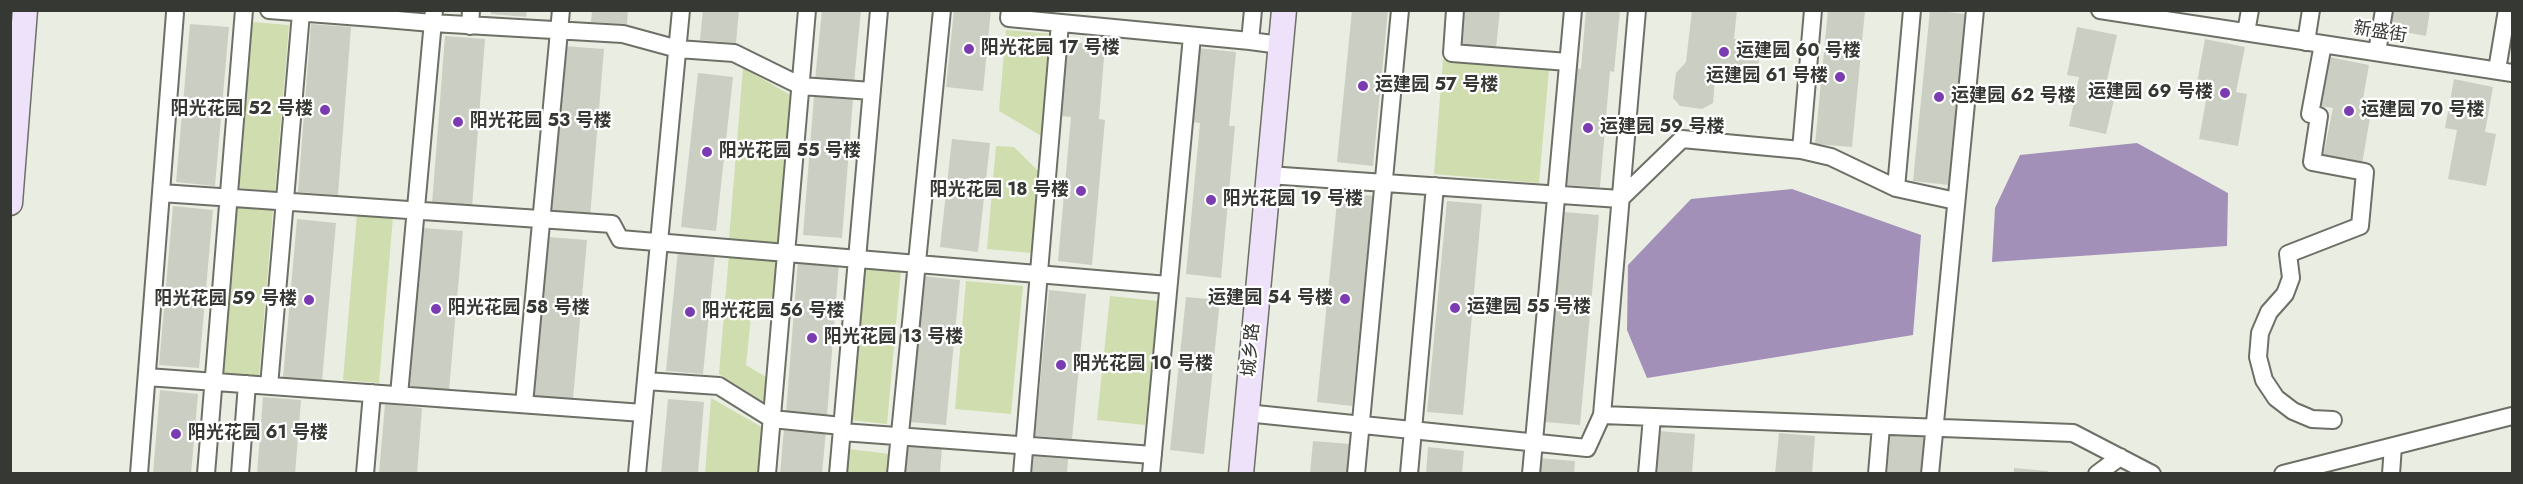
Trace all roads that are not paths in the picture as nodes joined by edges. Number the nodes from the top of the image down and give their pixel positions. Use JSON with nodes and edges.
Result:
{"nodes":[{"id":1,"x":25,"y":10,"type":"edge"},
{"id":2,"x":244,"y":10,"type":"edge"},
{"id":3,"x":269,"y":10,"type":"edge"},
{"id":4,"x":561,"y":10,"type":"edge"},
{"id":5,"x":681,"y":10,"type":"edge"},
{"id":6,"x":807,"y":10,"type":"edge"},
{"id":7,"x":879,"y":10,"type":"edge"},
{"id":8,"x":942,"y":10,"type":"edge"},
{"id":9,"x":1010,"y":10,"type":"edge"},
{"id":10,"x":1253,"y":10,"type":"edge"},
{"id":11,"x":1284,"y":10,"type":"edge"},
{"id":12,"x":1400,"y":10,"type":"edge"},
{"id":13,"x":1455,"y":10,"type":"edge"},
{"id":14,"x":1573,"y":10,"type":"edge"},
{"id":15,"x":1637,"y":10,"type":"edge"},
{"id":16,"x":1813,"y":10,"type":"edge"},
{"id":17,"x":1912,"y":10,"type":"edge"},
{"id":18,"x":1975,"y":10,"type":"edge"},
{"id":19,"x":2100,"y":10,"type":"edge"},
{"id":20,"x":2250,"y":10,"type":"edge"},
{"id":21,"x":2312,"y":10,"type":"edge"},
{"id":22,"x":2384,"y":10,"type":"edge"},
{"id":23,"x":2507,"y":10,"type":"edge"},
{"id":24,"x":175,"y":13,"type":"dead end"},
{"id":25,"x":301,"y":13,"type":"junction"},
{"id":26,"x":2133,"y":13,"type":"edge"},
{"id":27,"x":374,"y":14,"type":"edge"},
{"id":28,"x":433,"y":17,"type":"edge"},
{"id":29,"x":470,"y":18,"type":"edge"},
{"id":30,"x":1060,"y":23,"type":"junction"},
{"id":31,"x":559,"y":31,"type":"junction"},
{"id":32,"x":2246,"y":32,"type":"junction"},
{"id":33,"x":1192,"y":36,"type":"junction"},
{"id":34,"x":1250,"y":41,"type":"junction"},
{"id":35,"x":2314,"y":43,"type":"junction"},
{"id":36,"x":1280,"y":45,"type":"junction"},
{"id":37,"x":678,"y":49,"type":"junction"},
{"id":38,"x":2377,"y":52,"type":"junction"},
{"id":39,"x":1568,"y":62,"type":"junction"},
{"id":40,"x":2505,"y":72,"type":"edge"},
{"id":41,"x":801,"y":86,"type":"junction"},
{"id":42,"x":872,"y":91,"type":"junction"},
{"id":43,"x":1801,"y":150,"type":"junction"},
{"id":44,"x":1268,"y":175,"type":"junction"},
{"id":45,"x":1384,"y":183,"type":"junction"},
{"id":46,"x":1435,"y":186,"type":"junction"},
{"id":47,"x":1896,"y":188,"type":"junction"},
{"id":48,"x":161,"y":193,"type":"junction"},
{"id":49,"x":1556,"y":195,"type":"junction"},
{"id":50,"x":228,"y":198,"type":"junction"},
{"id":51,"x":1620,"y":199,"type":"junction"},
{"id":52,"x":285,"y":201,"type":"junction"},
{"id":53,"x":1956,"y":201,"type":"junction"},
{"id":54,"x":10,"y":203,"type":"edge"},
{"id":55,"x":416,"y":210,"type":"junction"},
{"id":56,"x":542,"y":219,"type":"junction"},
{"id":57,"x":659,"y":242,"type":"junction"},
{"id":58,"x":786,"y":253,"type":"junction"},
{"id":59,"x":857,"y":259,"type":"junction"},
{"id":60,"x":917,"y":264,"type":"junction"},
{"id":61,"x":1038,"y":274,"type":"junction"},
{"id":62,"x":1168,"y":285,"type":"junction"},
{"id":63,"x":147,"y":377,"type":"junction"},
{"id":64,"x":646,"y":381,"type":"junction"},
{"id":65,"x":213,"y":382,"type":"junction"},
{"id":66,"x":247,"y":384,"type":"junction"},
{"id":67,"x":269,"y":386,"type":"junction"},
{"id":68,"x":372,"y":393,"type":"junction"},
{"id":69,"x":399,"y":395,"type":"junction"},
{"id":70,"x":524,"y":405,"type":"junction"},
{"id":71,"x":643,"y":413,"type":"junction"},
{"id":72,"x":1246,"y":413,"type":"junction"},
{"id":73,"x":1602,"y":415,"type":"junction"},
{"id":74,"x":2512,"y":416,"type":"edge"},
{"id":75,"x":1652,"y":417,"type":"junction"},
{"id":76,"x":772,"y":419,"type":"junction"},
{"id":77,"x":2333,"y":420,"type":"dead end"},
{"id":78,"x":1361,"y":425,"type":"junction"},
{"id":79,"x":1881,"y":426,"type":"junction"},
{"id":80,"x":1934,"y":428,"type":"junction"},
{"id":81,"x":842,"y":429,"type":"junction"},
{"id":82,"x":1413,"y":430,"type":"junction"},
{"id":83,"x":900,"y":436,"type":"junction"},
{"id":84,"x":1534,"y":442,"type":"junction"},
{"id":85,"x":1024,"y":446,"type":"junction"},
{"id":86,"x":2393,"y":446,"type":"junction"},
{"id":87,"x":1153,"y":454,"type":"junction"},
{"id":88,"x":2120,"y":457,"type":"junction"},
{"id":89,"x":139,"y":474,"type":"edge"},
{"id":90,"x":206,"y":474,"type":"edge"},
{"id":91,"x":240,"y":474,"type":"edge"},
{"id":92,"x":365,"y":474,"type":"edge"},
{"id":93,"x":637,"y":474,"type":"edge"},
{"id":94,"x":767,"y":474,"type":"edge"},
{"id":95,"x":838,"y":474,"type":"edge"},
{"id":96,"x":896,"y":474,"type":"edge"},
{"id":97,"x":1022,"y":474,"type":"edge"},
{"id":98,"x":1151,"y":474,"type":"edge"},
{"id":99,"x":1241,"y":474,"type":"edge"},
{"id":100,"x":1356,"y":474,"type":"edge"},
{"id":101,"x":1409,"y":474,"type":"edge"},
{"id":102,"x":1531,"y":474,"type":"edge"},
{"id":103,"x":1647,"y":474,"type":"edge"},
{"id":104,"x":1877,"y":474,"type":"edge"},
{"id":105,"x":1930,"y":474,"type":"edge"},
{"id":106,"x":2097,"y":474,"type":"edge"},
{"id":107,"x":2152,"y":474,"type":"edge"},
{"id":108,"x":2283,"y":474,"type":"edge"},
{"id":109,"x":2391,"y":474,"type":"edge"}],
"edges":[{"from":1,"to":54,"type":"main road"},
{"from":2,"to":50,"type":"street"},
{"from":3,"to":25,"type":"street"},
{"from":4,"to":31,"type":"street"},
{"from":5,"to":37,"type":"street"},
{"from":6,"to":41,"type":"street"},
{"from":7,"to":42,"type":"street"},
{"from":8,"to":60,"type":"street"},
{"from":9,"to":30,"type":"street"},
{"from":10,"to":34,"type":"street"},
{"from":11,"to":36,"type":"main road","name":"城乡路"},
{"from":12,"to":45,"type":"street"},
{"from":13,"to":39,"type":"street"},
{"from":14,"to":39,"type":"street"},
{"from":15,"to":51,"type":"street"},
{"from":16,"to":43,"type":"street"},
{"from":17,"to":47,"type":"street"},
{"from":18,"to":53,"type":"street"},
{"from":19,"to":26,"type":"street","name":"新盛街"},
{"from":20,"to":32,"type":"street"},
{"from":21,"to":35,"type":"street"},
{"from":22,"to":38,"type":"street"},
{"from":23,"to":40,"type":"street"},
{"from":24,"to":48,"type":"street"},
{"from":25,"to":27,"type":"street"},
{"from":25,"to":52,"type":"street"},
{"from":26,"to":32,"type":"street","name":"新盛街"},
{"from":27,"to":28,"type":"street"},
{"from":28,"to":29,"type":"street"},
{"from":28,"to":55,"type":"street"},
{"from":29,"to":31,"type":"street"},
{"from":30,"to":33,"type":"street"},
{"from":30,"to":61,"type":"street"},
{"from":31,"to":37,"type":"street"},
{"from":31,"to":56,"type":"street"},
{"from":32,"to":35,"type":"street","name":"新盛街"},
{"from":33,"to":34,"type":"street"},
{"from":33,"to":62,"type":"street"},
{"from":34,"to":36,"type":"street"},
{"from":35,"to":38,"type":"street","name":"新盛街"},
{"from":35,"to":77,"type":"street"},
{"from":36,"to":44,"type":"main road","name":"城乡路"},
{"from":37,"to":41,"type":"street"},
{"from":37,"to":57,"type":"street"},
{"from":38,"to":40,"type":"street","name":"新盛街"},
{"from":39,"to":49,"type":"street"},
{"from":41,"to":42,"type":"street"},
{"from":41,"to":58,"type":"street"},
{"from":42,"to":59,"type":"street"},
{"from":43,"to":47,"type":"street"},
{"from":43,"to":51,"type":"street"},
{"from":44,"to":45,"type":"street"},
{"from":44,"to":72,"type":"main road","name":"城乡路"},
{"from":45,"to":46,"type":"street"},
{"from":45,"to":78,"type":"street"},
{"from":46,"to":49,"type":"street"},
{"from":46,"to":82,"type":"street"},
{"from":47,"to":53,"type":"street"},
{"from":48,"to":50,"type":"street"},
{"from":48,"to":63,"type":"street"},
{"from":49,"to":51,"type":"street"},
{"from":49,"to":84,"type":"street"},
{"from":50,"to":52,"type":"street"},
{"from":50,"to":65,"type":"street"},
{"from":51,"to":73,"type":"street"},
{"from":52,"to":55,"type":"street"},
{"from":52,"to":67,"type":"street"},
{"from":53,"to":80,"type":"street"},
{"from":55,"to":56,"type":"street"},
{"from":55,"to":69,"type":"street"},
{"from":56,"to":57,"type":"street"},
{"from":56,"to":70,"type":"street"},
{"from":57,"to":58,"type":"street"},
{"from":57,"to":64,"type":"street"},
{"from":58,"to":59,"type":"street"},
{"from":58,"to":76,"type":"street"},
{"from":59,"to":60,"type":"street"},
{"from":59,"to":81,"type":"street"},
{"from":60,"to":61,"type":"street"},
{"from":60,"to":83,"type":"street"},
{"from":61,"to":62,"type":"street"},
{"from":61,"to":85,"type":"street"},
{"from":62,"to":87,"type":"street"},
{"from":63,"to":65,"type":"street"},
{"from":63,"to":89,"type":"street"},
{"from":64,"to":71,"type":"street"},
{"from":64,"to":76,"type":"street"},
{"from":65,"to":66,"type":"street"},
{"from":65,"to":90,"type":"street"},
{"from":66,"to":67,"type":"street"},
{"from":66,"to":91,"type":"street"},
{"from":67,"to":68,"type":"street"},
{"from":68,"to":69,"type":"street"},
{"from":68,"to":92,"type":"street"},
{"from":69,"to":70,"type":"street"},
{"from":70,"to":71,"type":"street"},
{"from":71,"to":93,"type":"street"},
{"from":72,"to":78,"type":"street"},
{"from":72,"to":99,"type":"main road","name":"城乡路"},
{"from":73,"to":75,"type":"street"},
{"from":73,"to":84,"type":"street"},
{"from":74,"to":86,"type":"street"},
{"from":75,"to":79,"type":"street"},
{"from":75,"to":103,"type":"street"},
{"from":76,"to":81,"type":"street"},
{"from":76,"to":94,"type":"street"},
{"from":78,"to":82,"type":"street"},
{"from":78,"to":100,"type":"street"},
{"from":79,"to":80,"type":"street"},
{"from":79,"to":104,"type":"street"},
{"from":80,"to":88,"type":"street"},
{"from":80,"to":105,"type":"street"},
{"from":81,"to":83,"type":"street"},
{"from":81,"to":95,"type":"street"},
{"from":82,"to":84,"type":"street"},
{"from":82,"to":101,"type":"street"},
{"from":83,"to":85,"type":"street"},
{"from":83,"to":96,"type":"street"},
{"from":84,"to":102,"type":"street"},
{"from":85,"to":87,"type":"street"},
{"from":85,"to":97,"type":"street"},
{"from":86,"to":108,"type":"street"},
{"from":86,"to":109,"type":"street"},
{"from":87,"to":98,"type":"street"},
{"from":88,"to":106,"type":"street"},
{"from":88,"to":107,"type":"street"}]}
